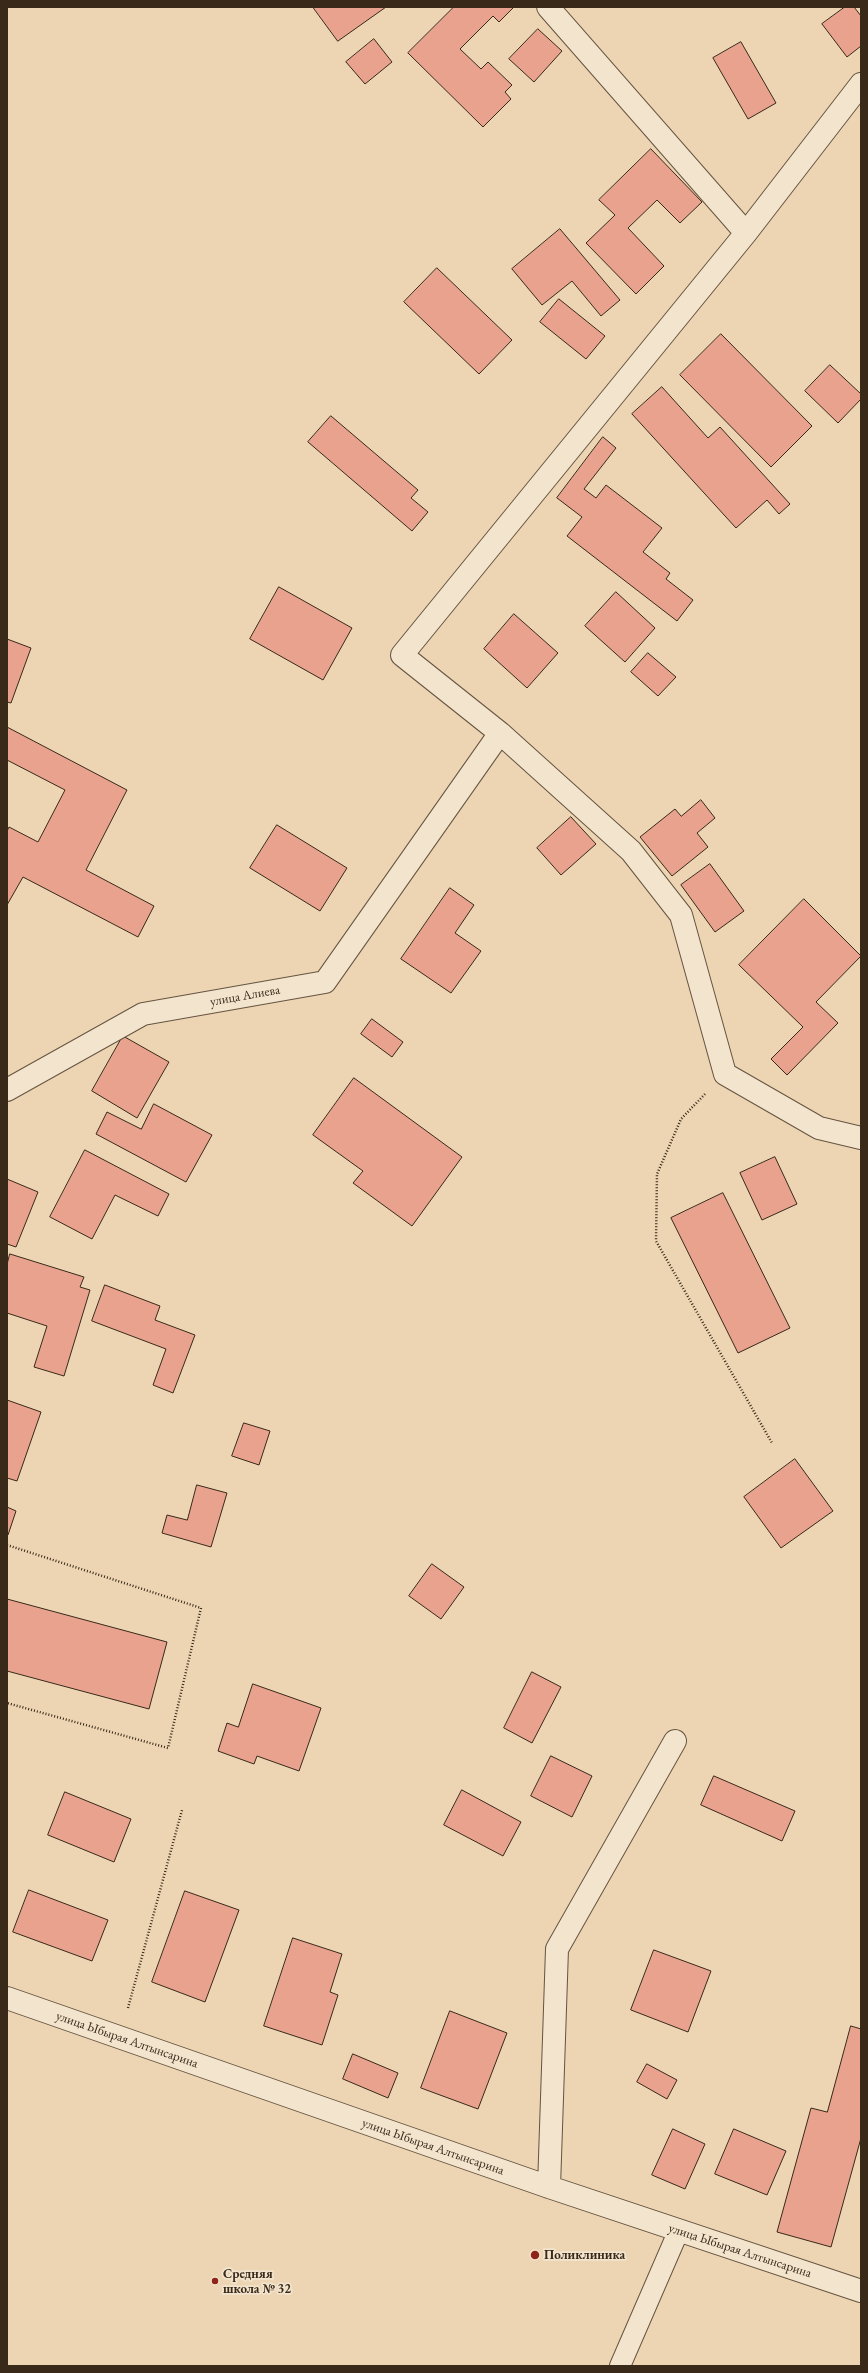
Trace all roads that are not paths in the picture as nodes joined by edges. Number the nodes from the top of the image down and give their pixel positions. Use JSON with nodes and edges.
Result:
{"nodes":[{"id":1,"x":548,"y":7,"type":"edge"},
{"id":2,"x":861,"y":84,"type":"edge"},
{"id":3,"x":746,"y":233,"type":"junction"},
{"id":4,"x":500,"y":733,"type":"junction"},
{"id":5,"x":7,"y":1090,"type":"edge"},
{"id":6,"x":861,"y":1138,"type":"edge"},
{"id":7,"x":675,"y":1741,"type":"dead end"},
{"id":8,"x":7,"y":1998,"type":"edge"},
{"id":9,"x":549,"y":2187,"type":"junction"},
{"id":10,"x":679,"y":2230,"type":"junction"},
{"id":11,"x":861,"y":2291,"type":"edge"},
{"id":12,"x":620,"y":2366,"type":"edge"}],
"edges":[{"from":1,"to":3,"type":"street"},
{"from":2,"to":3,"type":"street"},
{"from":3,"to":4,"type":"street"},
{"from":4,"to":5,"type":"street","name":"улица Алиева"},
{"from":4,"to":6,"type":"street"},
{"from":7,"to":9,"type":"street"},
{"from":8,"to":9,"type":"street","name":"улица Ыбырая Алтынсарина"},
{"from":9,"to":10,"type":"street","name":"улица Ыбырая Алтынсарина"},
{"from":10,"to":11,"type":"street","name":"улица Ыбырая Алтынсарина"},
{"from":10,"to":12,"type":"lane"}]}
